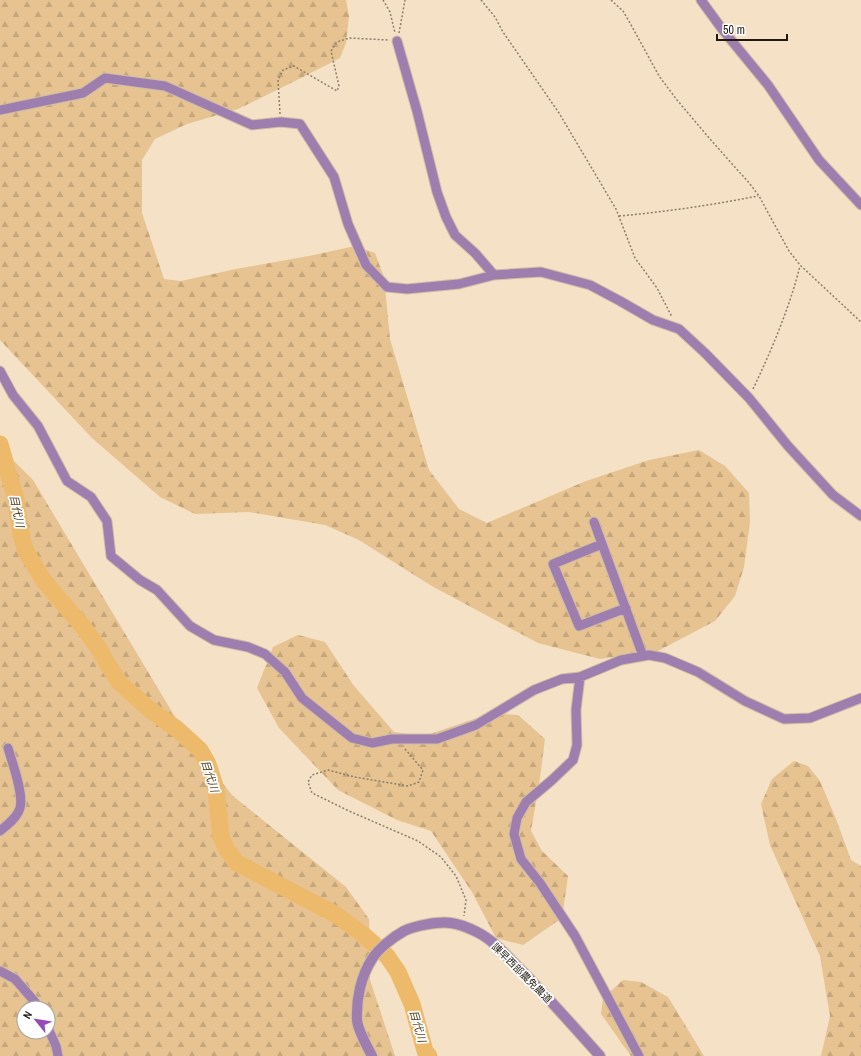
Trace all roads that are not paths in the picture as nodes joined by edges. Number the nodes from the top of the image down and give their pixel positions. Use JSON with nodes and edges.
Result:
{"nodes":[{"id":1,"x":701,"y":0,"type":"edge"},
{"id":2,"x":397,"y":41,"type":"road end"},
{"id":3,"x":0,"y":110,"type":"edge"},
{"id":4,"x":861,"y":205,"type":"edge"},
{"id":5,"x":494,"y":275,"type":"junction"},
{"id":6,"x":0,"y":371,"type":"edge"},
{"id":7,"x":861,"y":516,"type":"edge"},
{"id":8,"x":594,"y":522,"type":"dead end"},
{"id":9,"x":602,"y":544,"type":"junction"},
{"id":10,"x":626,"y":608,"type":"junction"},
{"id":11,"x":643,"y":656,"type":"junction"},
{"id":12,"x":580,"y":677,"type":"junction"},
{"id":13,"x":861,"y":698,"type":"edge"},
{"id":14,"x":8,"y":748,"type":"dead end"},
{"id":15,"x":0,"y":831,"type":"edge"},
{"id":16,"x":0,"y":971,"type":"edge"},
{"id":17,"x":33,"y":1000,"type":"edge"},
{"id":18,"x":53,"y":1040,"type":"edge"},
{"id":19,"x":58,"y":1056,"type":"edge"},
{"id":20,"x":372,"y":1056,"type":"edge"},
{"id":21,"x":600,"y":1056,"type":"edge"},
{"id":22,"x":639,"y":1056,"type":"edge"}],
"edges":[{"from":1,"to":4,"type":"street"},
{"from":2,"to":5,"type":"street"},
{"from":3,"to":5,"type":"street"},
{"from":5,"to":7,"type":"street"},
{"from":6,"to":12,"type":"street"},
{"from":8,"to":9,"type":"street"},
{"from":9,"to":10,"type":"street"},
{"from":9,"to":10,"type":"street"},
{"from":10,"to":11,"type":"street"},
{"from":11,"to":12,"type":"street"},
{"from":11,"to":13,"type":"street"},
{"from":12,"to":22,"type":"street"},
{"from":14,"to":15,"type":"street"},
{"from":16,"to":17,"type":"street"},
{"from":18,"to":19,"type":"street"},
{"from":20,"to":21,"type":"street","name":"諫早西部農免農道"}]}
